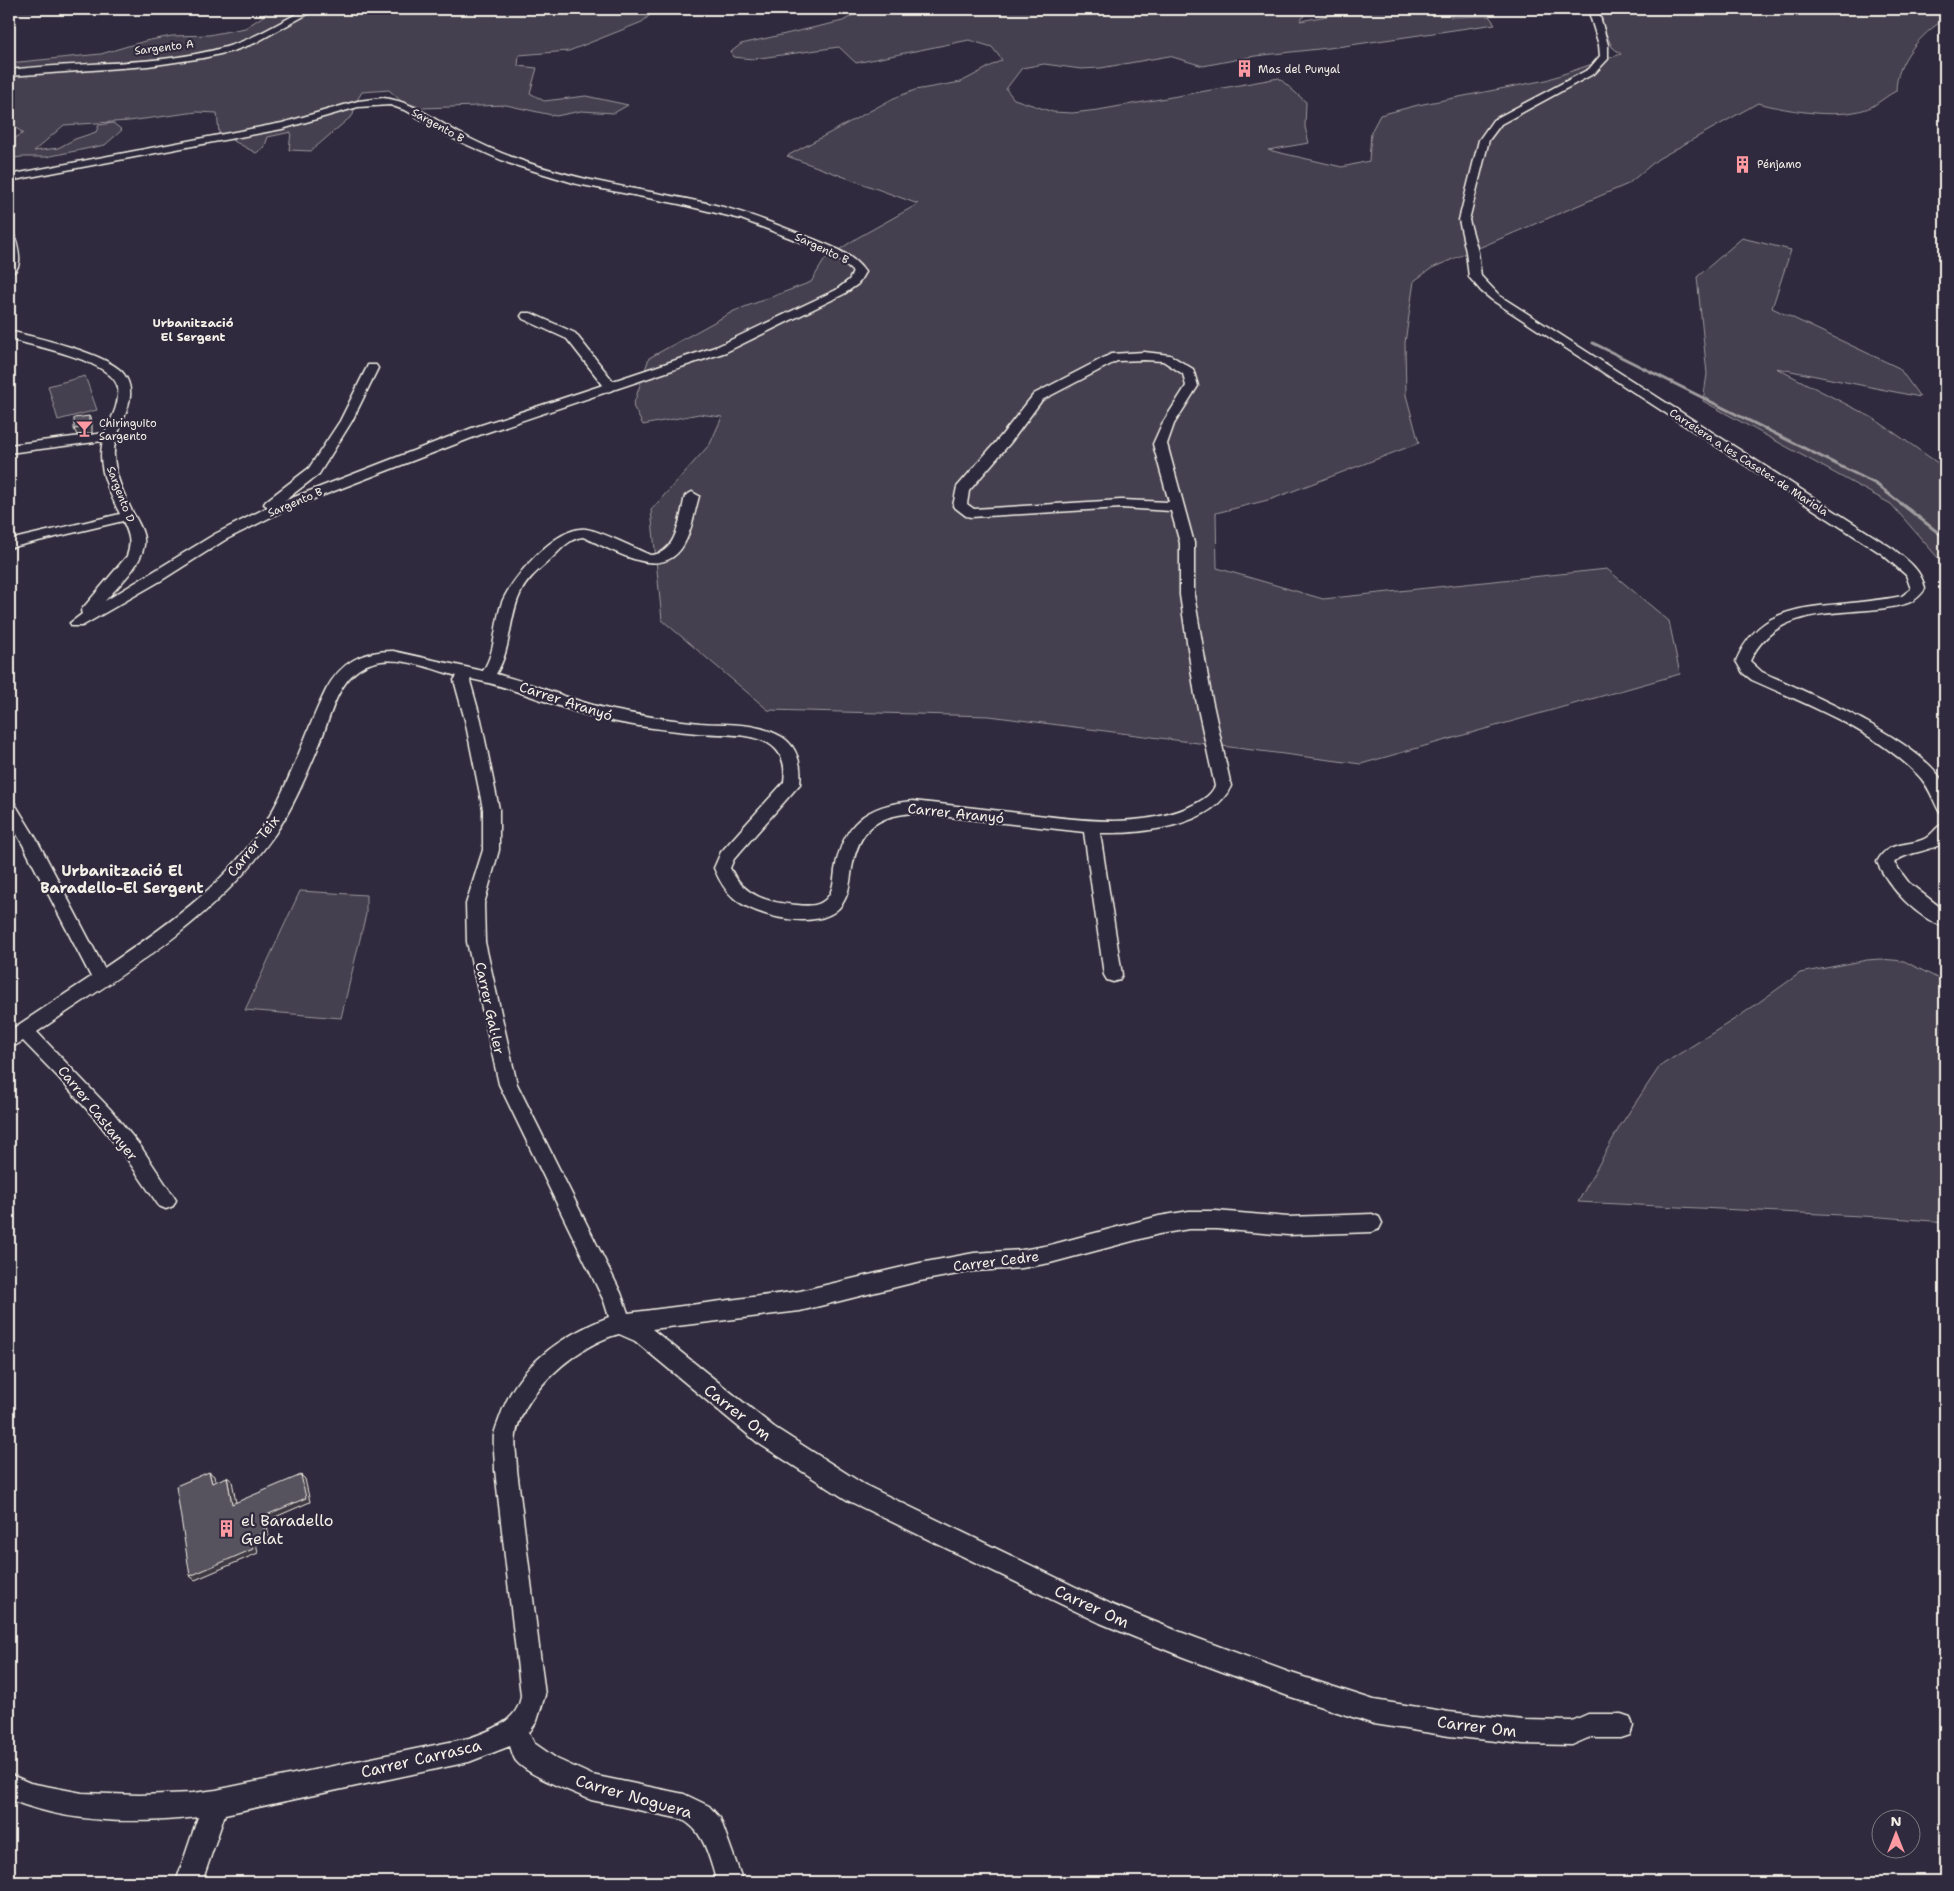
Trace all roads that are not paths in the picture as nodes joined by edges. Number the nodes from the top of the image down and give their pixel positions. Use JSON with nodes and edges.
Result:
{"nodes":[{"id":1,"x":312,"y":9,"type":"edge"},
{"id":2,"x":1593,"y":9,"type":"edge"},
{"id":3,"x":9,"y":73,"type":"edge"},
{"id":4,"x":9,"y":178,"type":"edge"},
{"id":5,"x":9,"y":238,"type":"edge"},
{"id":6,"x":9,"y":271,"type":"edge"},
{"id":7,"x":526,"y":316,"type":"dead end"},
{"id":8,"x":9,"y":335,"type":"edge"},
{"id":9,"x":372,"y":368,"type":"dead end"},
{"id":10,"x":610,"y":386,"type":"junction"},
{"id":11,"x":109,"y":436,"type":"junction"},
{"id":12,"x":9,"y":449,"type":"edge"},
{"id":13,"x":692,"y":496,"type":"dead end"},
{"id":14,"x":1177,"y":507,"type":"junction"},
{"id":15,"x":128,"y":516,"type":"junction"},
{"id":16,"x":252,"y":521,"type":"junction"},
{"id":17,"x":9,"y":544,"type":"edge"},
{"id":18,"x":77,"y":623,"type":"joint"},
{"id":19,"x":462,"y":672,"type":"junction"},
{"id":20,"x":487,"y":677,"type":"junction"},
{"id":21,"x":1945,"y":807,"type":"edge"},
{"id":22,"x":9,"y":808,"type":"edge"},
{"id":23,"x":1091,"y":826,"type":"junction"},
{"id":24,"x":1945,"y":829,"type":"edge"},
{"id":25,"x":1945,"y":920,"type":"edge"},
{"id":26,"x":1113,"y":975,"type":"dead end"},
{"id":27,"x":102,"y":979,"type":"junction"},
{"id":28,"x":16,"y":1036,"type":"edge"},
{"id":29,"x":166,"y":1200,"type":"dead end"},
{"id":30,"x":1372,"y":1223,"type":"dead end"},
{"id":31,"x":621,"y":1324,"type":"junction"},
{"id":32,"x":1621,"y":1726,"type":"dead end"},
{"id":33,"x":514,"y":1730,"type":"junction"},
{"id":34,"x":9,"y":1787,"type":"edge"},
{"id":35,"x":216,"y":1803,"type":"junction"},
{"id":36,"x":189,"y":1882,"type":"edge"},
{"id":37,"x":730,"y":1882,"type":"edge"}],
"edges":[{"from":1,"to":3,"type":"street","name":"Sargento A"},
{"from":2,"to":21,"type":"street","name":"Carretera a les Casetes de Mariola"},
{"from":4,"to":10,"type":"street","name":"Sargento B"},
{"from":5,"to":6,"type":"street"},
{"from":7,"to":10,"type":"street"},
{"from":8,"to":11,"type":"street","name":"Sargento D"},
{"from":9,"to":16,"type":"street"},
{"from":10,"to":16,"type":"street","name":"Sargento B"},
{"from":11,"to":12,"type":"street"},
{"from":11,"to":15,"type":"street","name":"Sargento D"},
{"from":13,"to":20,"type":"street"},
{"from":14,"to":14,"type":"street","name":"Carrer Aranyó"},
{"from":14,"to":23,"type":"street","name":"Carrer Aranyó"},
{"from":15,"to":17,"type":"street"},
{"from":15,"to":18,"type":"street","name":"Sargento D"},
{"from":16,"to":18,"type":"street","name":"Sargento B"},
{"from":19,"to":20,"type":"street","name":"Carrer Aranyó"},
{"from":19,"to":27,"type":"street","name":"Carrer Teix"},
{"from":19,"to":31,"type":"street","name":"Carrer Gal·ler"},
{"from":20,"to":23,"type":"street","name":"Carrer Aranyó"},
{"from":22,"to":27,"type":"street"},
{"from":23,"to":26,"type":"street"},
{"from":24,"to":25,"type":"street"},
{"from":27,"to":28,"type":"street","name":"Carrer Teix"},
{"from":28,"to":29,"type":"street","name":"Carrer Castanyer"},
{"from":30,"to":31,"type":"street","name":"Carrer Cedre"},
{"from":31,"to":32,"type":"street","name":"Carrer Om"},
{"from":31,"to":33,"type":"street","name":"Carrer Carrasca"},
{"from":33,"to":35,"type":"street","name":"Carrer Carrasca"},
{"from":33,"to":37,"type":"street","name":"Carrer Noguera"},
{"from":34,"to":35,"type":"street","name":"Carrer Carrasca"},
{"from":35,"to":36,"type":"street"}]}
